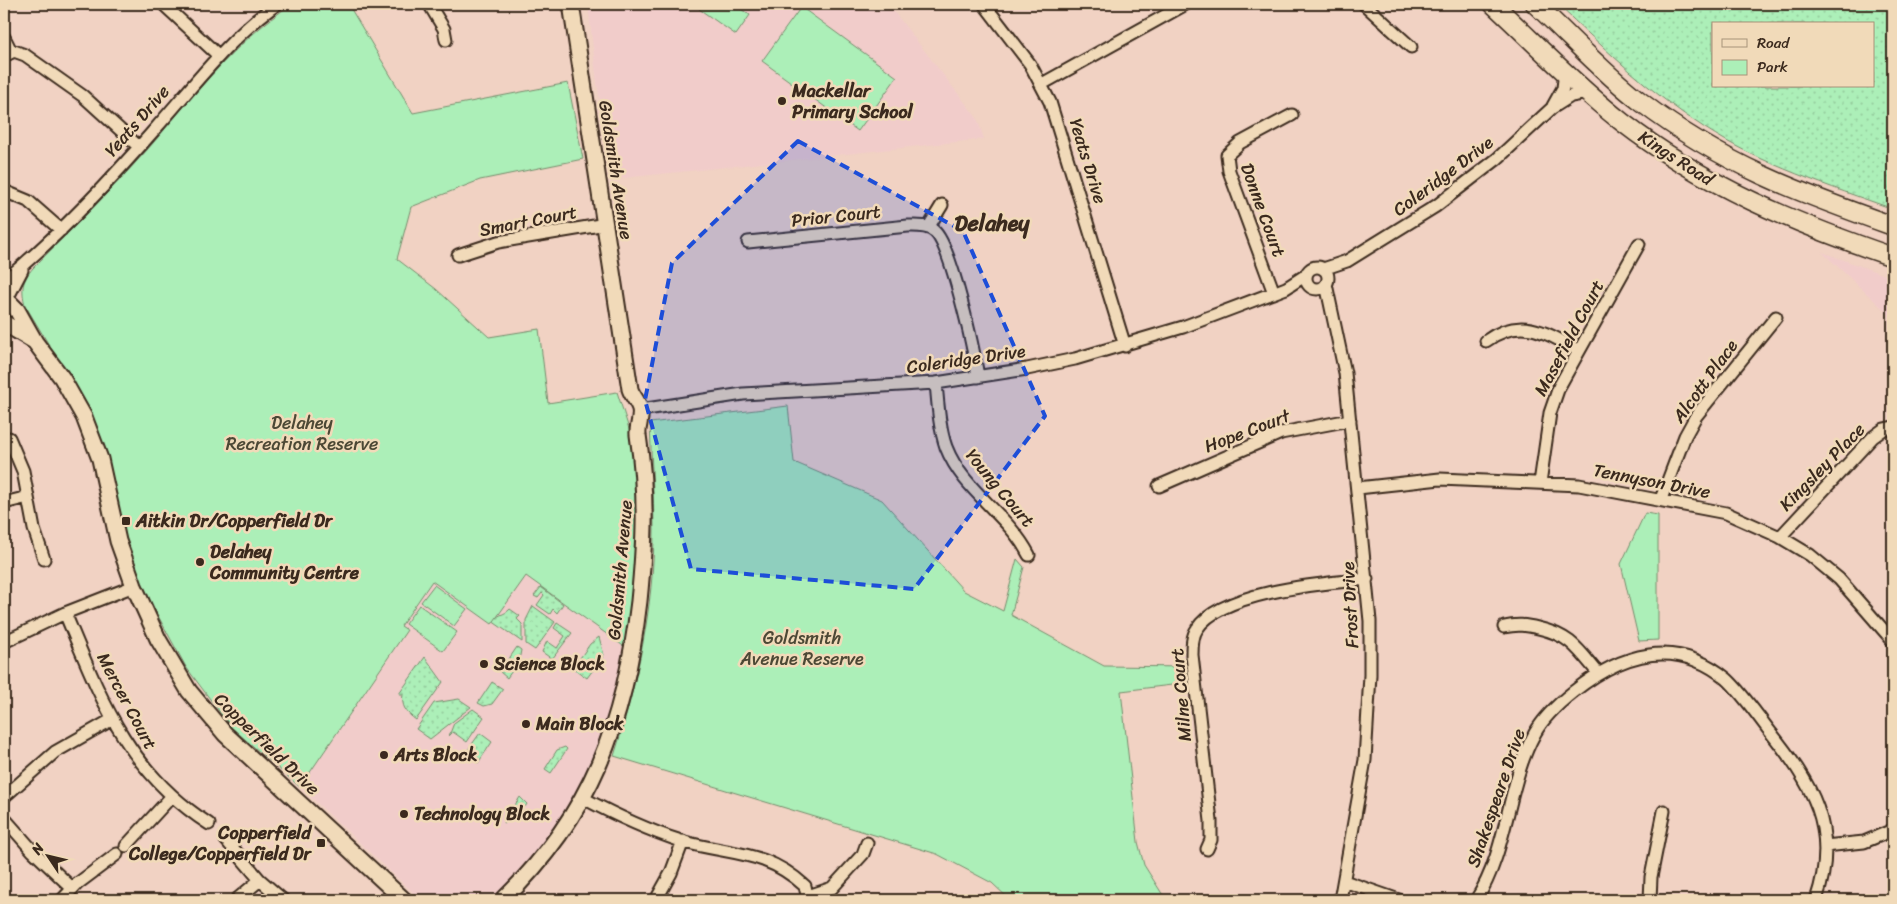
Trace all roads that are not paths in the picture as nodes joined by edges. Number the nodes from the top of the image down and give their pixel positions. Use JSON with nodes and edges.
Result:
{"nodes":[{"id":1,"x":164,"y":4,"type":"edge"},
{"id":2,"x":277,"y":4,"type":"edge"},
{"id":3,"x":429,"y":4,"type":"edge"},
{"id":4,"x":571,"y":4,"type":"edge"},
{"id":5,"x":984,"y":4,"type":"edge"},
{"id":6,"x":1186,"y":4,"type":"edge"},
{"id":7,"x":1364,"y":4,"type":"edge"},
{"id":8,"x":1493,"y":4,"type":"edge"},
{"id":9,"x":1535,"y":4,"type":"edge"},
{"id":10,"x":4,"y":37,"type":"edge"},
{"id":11,"x":446,"y":40,"type":"dead end"},
{"id":12,"x":1411,"y":47,"type":"dead end"},
{"id":13,"x":7,"y":53,"type":"edge"},
{"id":14,"x":219,"y":56,"type":"junction"},
{"id":15,"x":1565,"y":71,"type":"junction"},
{"id":16,"x":1042,"y":84,"type":"junction"},
{"id":17,"x":1588,"y":93,"type":"junction"},
{"id":18,"x":1552,"y":108,"type":"junction"},
{"id":19,"x":1292,"y":114,"type":"dead end"},
{"id":20,"x":139,"y":148,"type":"junction"},
{"id":21,"x":4,"y":191,"type":"edge"},
{"id":22,"x":942,"y":205,"type":"dead end"},
{"id":23,"x":606,"y":224,"type":"junction"},
{"id":24,"x":1893,"y":226,"type":"edge"},
{"id":25,"x":928,"y":228,"type":"junction"},
{"id":26,"x":61,"y":230,"type":"junction"},
{"id":27,"x":748,"y":242,"type":"dead end"},
{"id":28,"x":1639,"y":244,"type":"dead end"},
{"id":29,"x":458,"y":256,"type":"dead end"},
{"id":30,"x":1893,"y":257,"type":"edge"},
{"id":31,"x":26,"y":264,"type":"junction"},
{"id":32,"x":1318,"y":280,"type":"junction"},
{"id":33,"x":4,"y":281,"type":"edge"},
{"id":34,"x":1274,"y":293,"type":"junction"},
{"id":35,"x":6,"y":301,"type":"edge"},
{"id":36,"x":1776,"y":317,"type":"dead end"},
{"id":37,"x":4,"y":323,"type":"edge"},
{"id":38,"x":1486,"y":341,"type":"dead end"},
{"id":39,"x":35,"y":342,"type":"junction"},
{"id":40,"x":1125,"y":346,"type":"junction"},
{"id":41,"x":1580,"y":350,"type":"junction"},
{"id":42,"x":978,"y":377,"type":"junction"},
{"id":43,"x":936,"y":383,"type":"junction"},
{"id":44,"x":640,"y":410,"type":"junction"},
{"id":45,"x":1350,"y":420,"type":"junction"},
{"id":46,"x":1893,"y":427,"type":"edge"},
{"id":47,"x":9,"y":438,"type":"dead end"},
{"id":48,"x":1540,"y":483,"type":"junction"},
{"id":49,"x":1159,"y":486,"type":"dead end"},
{"id":50,"x":1358,"y":488,"type":"junction"},
{"id":51,"x":28,"y":497,"type":"junction"},
{"id":52,"x":1661,"y":500,"type":"junction"},
{"id":53,"x":4,"y":503,"type":"edge"},
{"id":54,"x":1780,"y":537,"type":"junction"},
{"id":55,"x":1030,"y":555,"type":"dead end"},
{"id":56,"x":44,"y":559,"type":"dead end"},
{"id":57,"x":1367,"y":579,"type":"junction"},
{"id":58,"x":134,"y":586,"type":"junction"},
{"id":59,"x":65,"y":613,"type":"junction"},
{"id":60,"x":1504,"y":627,"type":"dead end"},
{"id":61,"x":1893,"y":641,"type":"edge"},
{"id":62,"x":4,"y":642,"type":"edge"},
{"id":63,"x":1598,"y":673,"type":"junction"},
{"id":64,"x":113,"y":719,"type":"junction"},
{"id":65,"x":4,"y":797,"type":"edge"},
{"id":66,"x":171,"y":797,"type":"junction"},
{"id":67,"x":583,"y":798,"type":"junction"},
{"id":68,"x":1664,"y":811,"type":"dead end"},
{"id":69,"x":4,"y":818,"type":"edge"},
{"id":70,"x":209,"y":824,"type":"dead end"},
{"id":71,"x":1893,"y":830,"type":"edge"},
{"id":72,"x":226,"y":840,"type":"dead end"},
{"id":73,"x":683,"y":841,"type":"junction"},
{"id":74,"x":867,"y":843,"type":"dead end"},
{"id":75,"x":126,"y":846,"type":"dead end"},
{"id":76,"x":1825,"y":846,"type":"junction"},
{"id":77,"x":1207,"y":849,"type":"dead end"},
{"id":78,"x":117,"y":854,"type":"dead end"},
{"id":79,"x":260,"y":880,"type":"junction"},
{"id":80,"x":1344,"y":882,"type":"junction"},
{"id":81,"x":72,"y":888,"type":"junction"},
{"id":82,"x":808,"y":898,"type":"edge"},
{"id":83,"x":62,"y":900,"type":"edge"},
{"id":84,"x":236,"y":900,"type":"edge"},
{"id":85,"x":283,"y":900,"type":"edge"},
{"id":86,"x":404,"y":900,"type":"edge"},
{"id":87,"x":503,"y":900,"type":"edge"},
{"id":88,"x":656,"y":900,"type":"edge"},
{"id":89,"x":1340,"y":900,"type":"edge"},
{"id":90,"x":1399,"y":900,"type":"edge"},
{"id":91,"x":1476,"y":900,"type":"edge"},
{"id":92,"x":1650,"y":900,"type":"edge"},
{"id":93,"x":1816,"y":900,"type":"edge"}],
"edges":[{"from":1,"to":14,"type":"street"},
{"from":2,"to":14,"type":"street","name":"Yeats Drive"},
{"from":3,"to":11,"type":"street"},
{"from":4,"to":23,"type":"street","name":"Goldsmith Avenue"},
{"from":5,"to":16,"type":"street","name":"Yeats Drive"},
{"from":6,"to":16,"type":"street"},
{"from":7,"to":12,"type":"street"},
{"from":8,"to":15,"type":"main road","name":"Kings Road"},
{"from":9,"to":24,"type":"main road","name":"Kings Road"},
{"from":10,"to":13,"type":"street"},
{"from":13,"to":20,"type":"street"},
{"from":14,"to":20,"type":"street","name":"Yeats Drive"},
{"from":15,"to":17,"type":"main road","name":"Kings Road"},
{"from":15,"to":18,"type":"street","name":"Coleridge Drive"},
{"from":16,"to":40,"type":"street","name":"Yeats Drive"},
{"from":17,"to":18,"type":"street","name":"Coleridge Drive"},
{"from":17,"to":30,"type":"main road","name":"Kings Road"},
{"from":18,"to":32,"type":"street","name":"Coleridge Drive"},
{"from":19,"to":34,"type":"street","name":"Donne Court"},
{"from":20,"to":26,"type":"street","name":"Yeats Drive"},
{"from":21,"to":26,"type":"street"},
{"from":22,"to":25,"type":"street"},
{"from":23,"to":29,"type":"street","name":"Smart Court"},
{"from":23,"to":44,"type":"street","name":"Goldsmith Avenue"},
{"from":25,"to":27,"type":"street","name":"Prior Court"},
{"from":25,"to":42,"type":"street"},
{"from":26,"to":31,"type":"street","name":"Yeats Drive"},
{"from":28,"to":41,"type":"street","name":"Masefield Court"},
{"from":31,"to":33,"type":"street","name":"Yeats Drive"},
{"from":31,"to":35,"type":"street","name":"Yeats Drive"},
{"from":32,"to":34,"type":"street","name":"Coleridge Drive"},
{"from":32,"to":45,"type":"street","name":"Frost Drive"},
{"from":34,"to":40,"type":"street","name":"Coleridge Drive"},
{"from":35,"to":39,"type":"street","name":"Copperfield Drive"},
{"from":36,"to":52,"type":"street","name":"Alcott Place"},
{"from":37,"to":39,"type":"street","name":"Copperfield Drive"},
{"from":38,"to":41,"type":"street"},
{"from":39,"to":58,"type":"street","name":"Copperfield Drive"},
{"from":40,"to":42,"type":"street","name":"Coleridge Drive"},
{"from":41,"to":48,"type":"street","name":"Masefield Court"},
{"from":42,"to":43,"type":"street","name":"Coleridge Drive"},
{"from":43,"to":44,"type":"street","name":"Coleridge Drive"},
{"from":43,"to":55,"type":"street","name":"Young Court"},
{"from":44,"to":67,"type":"street","name":"Goldsmith Avenue"},
{"from":45,"to":49,"type":"street","name":"Hope Court"},
{"from":45,"to":50,"type":"street","name":"Frost Drive"},
{"from":46,"to":54,"type":"street","name":"Kingsley Place"},
{"from":47,"to":51,"type":"street"},
{"from":48,"to":50,"type":"street","name":"Tennyson Drive"},
{"from":48,"to":52,"type":"street","name":"Tennyson Drive"},
{"from":50,"to":57,"type":"street","name":"Frost Drive"},
{"from":51,"to":53,"type":"street"},
{"from":51,"to":56,"type":"street"},
{"from":52,"to":54,"type":"street","name":"Tennyson Drive"},
{"from":54,"to":61,"type":"street","name":"Tennyson Drive"},
{"from":57,"to":77,"type":"street","name":"Milne Court"},
{"from":57,"to":80,"type":"street","name":"Frost Drive"},
{"from":58,"to":59,"type":"street"},
{"from":58,"to":86,"type":"street","name":"Copperfield Drive"},
{"from":59,"to":62,"type":"street"},
{"from":59,"to":64,"type":"street","name":"Mercer Court"},
{"from":60,"to":63,"type":"street"},
{"from":63,"to":76,"type":"street","name":"Shakespeare Drive"},
{"from":63,"to":91,"type":"street","name":"Shakespeare Drive"},
{"from":64,"to":65,"type":"street"},
{"from":64,"to":66,"type":"street","name":"Mercer Court"},
{"from":66,"to":70,"type":"street","name":"Mercer Court"},
{"from":66,"to":75,"type":"street"},
{"from":67,"to":73,"type":"street"},
{"from":67,"to":87,"type":"street","name":"Goldsmith Avenue"},
{"from":68,"to":92,"type":"street"},
{"from":69,"to":81,"type":"street"},
{"from":71,"to":76,"type":"street"},
{"from":72,"to":79,"type":"street"},
{"from":73,"to":82,"type":"street"},
{"from":73,"to":88,"type":"street"},
{"from":74,"to":82,"type":"street"},
{"from":76,"to":93,"type":"street","name":"Shakespeare Drive"},
{"from":78,"to":81,"type":"street"},
{"from":79,"to":84,"type":"street"},
{"from":79,"to":85,"type":"street"},
{"from":80,"to":89,"type":"street","name":"Frost Drive"},
{"from":80,"to":90,"type":"street"},
{"from":81,"to":83,"type":"street"}]}
